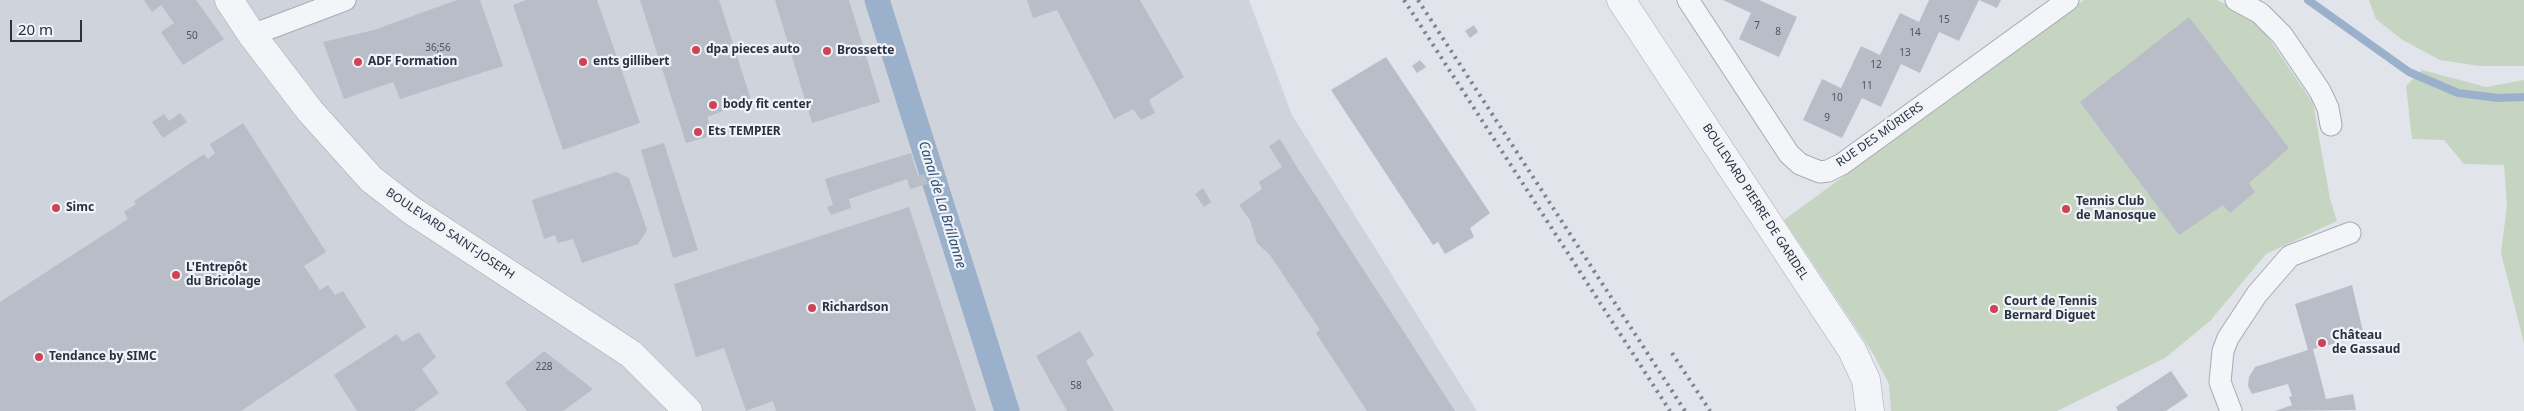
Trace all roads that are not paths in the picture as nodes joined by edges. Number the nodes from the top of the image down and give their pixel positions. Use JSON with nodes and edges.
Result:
{"nodes":[{"id":1,"x":227,"y":0,"type":"edge"},
{"id":2,"x":345,"y":0,"type":"edge"},
{"id":3,"x":1621,"y":0,"type":"edge"},
{"id":4,"x":1688,"y":0,"type":"edge"},
{"id":5,"x":2068,"y":0,"type":"edge"},
{"id":6,"x":2236,"y":0,"type":"edge"},
{"id":7,"x":248,"y":29,"type":"junction"},
{"id":8,"x":2331,"y":125,"type":"dead end"},
{"id":9,"x":2350,"y":233,"type":"dead end"},
{"id":10,"x":688,"y":411,"type":"edge"},
{"id":11,"x":1870,"y":411,"type":"edge"},
{"id":12,"x":2231,"y":411,"type":"edge"}],
"edges":[{"from":1,"to":7,"type":"street","name":"BOULEVARD SAINT-JOSEPH"},
{"from":2,"to":7,"type":"street"},
{"from":3,"to":11,"type":"street","name":"BOULEVARD PIERRE DE GARIDEL"},
{"from":4,"to":5,"type":"street","name":"RUE DES MÛRIERS"},
{"from":6,"to":8,"type":"street"},
{"from":7,"to":10,"type":"street","name":"BOULEVARD SAINT-JOSEPH"},
{"from":9,"to":12,"type":"street"}]}
